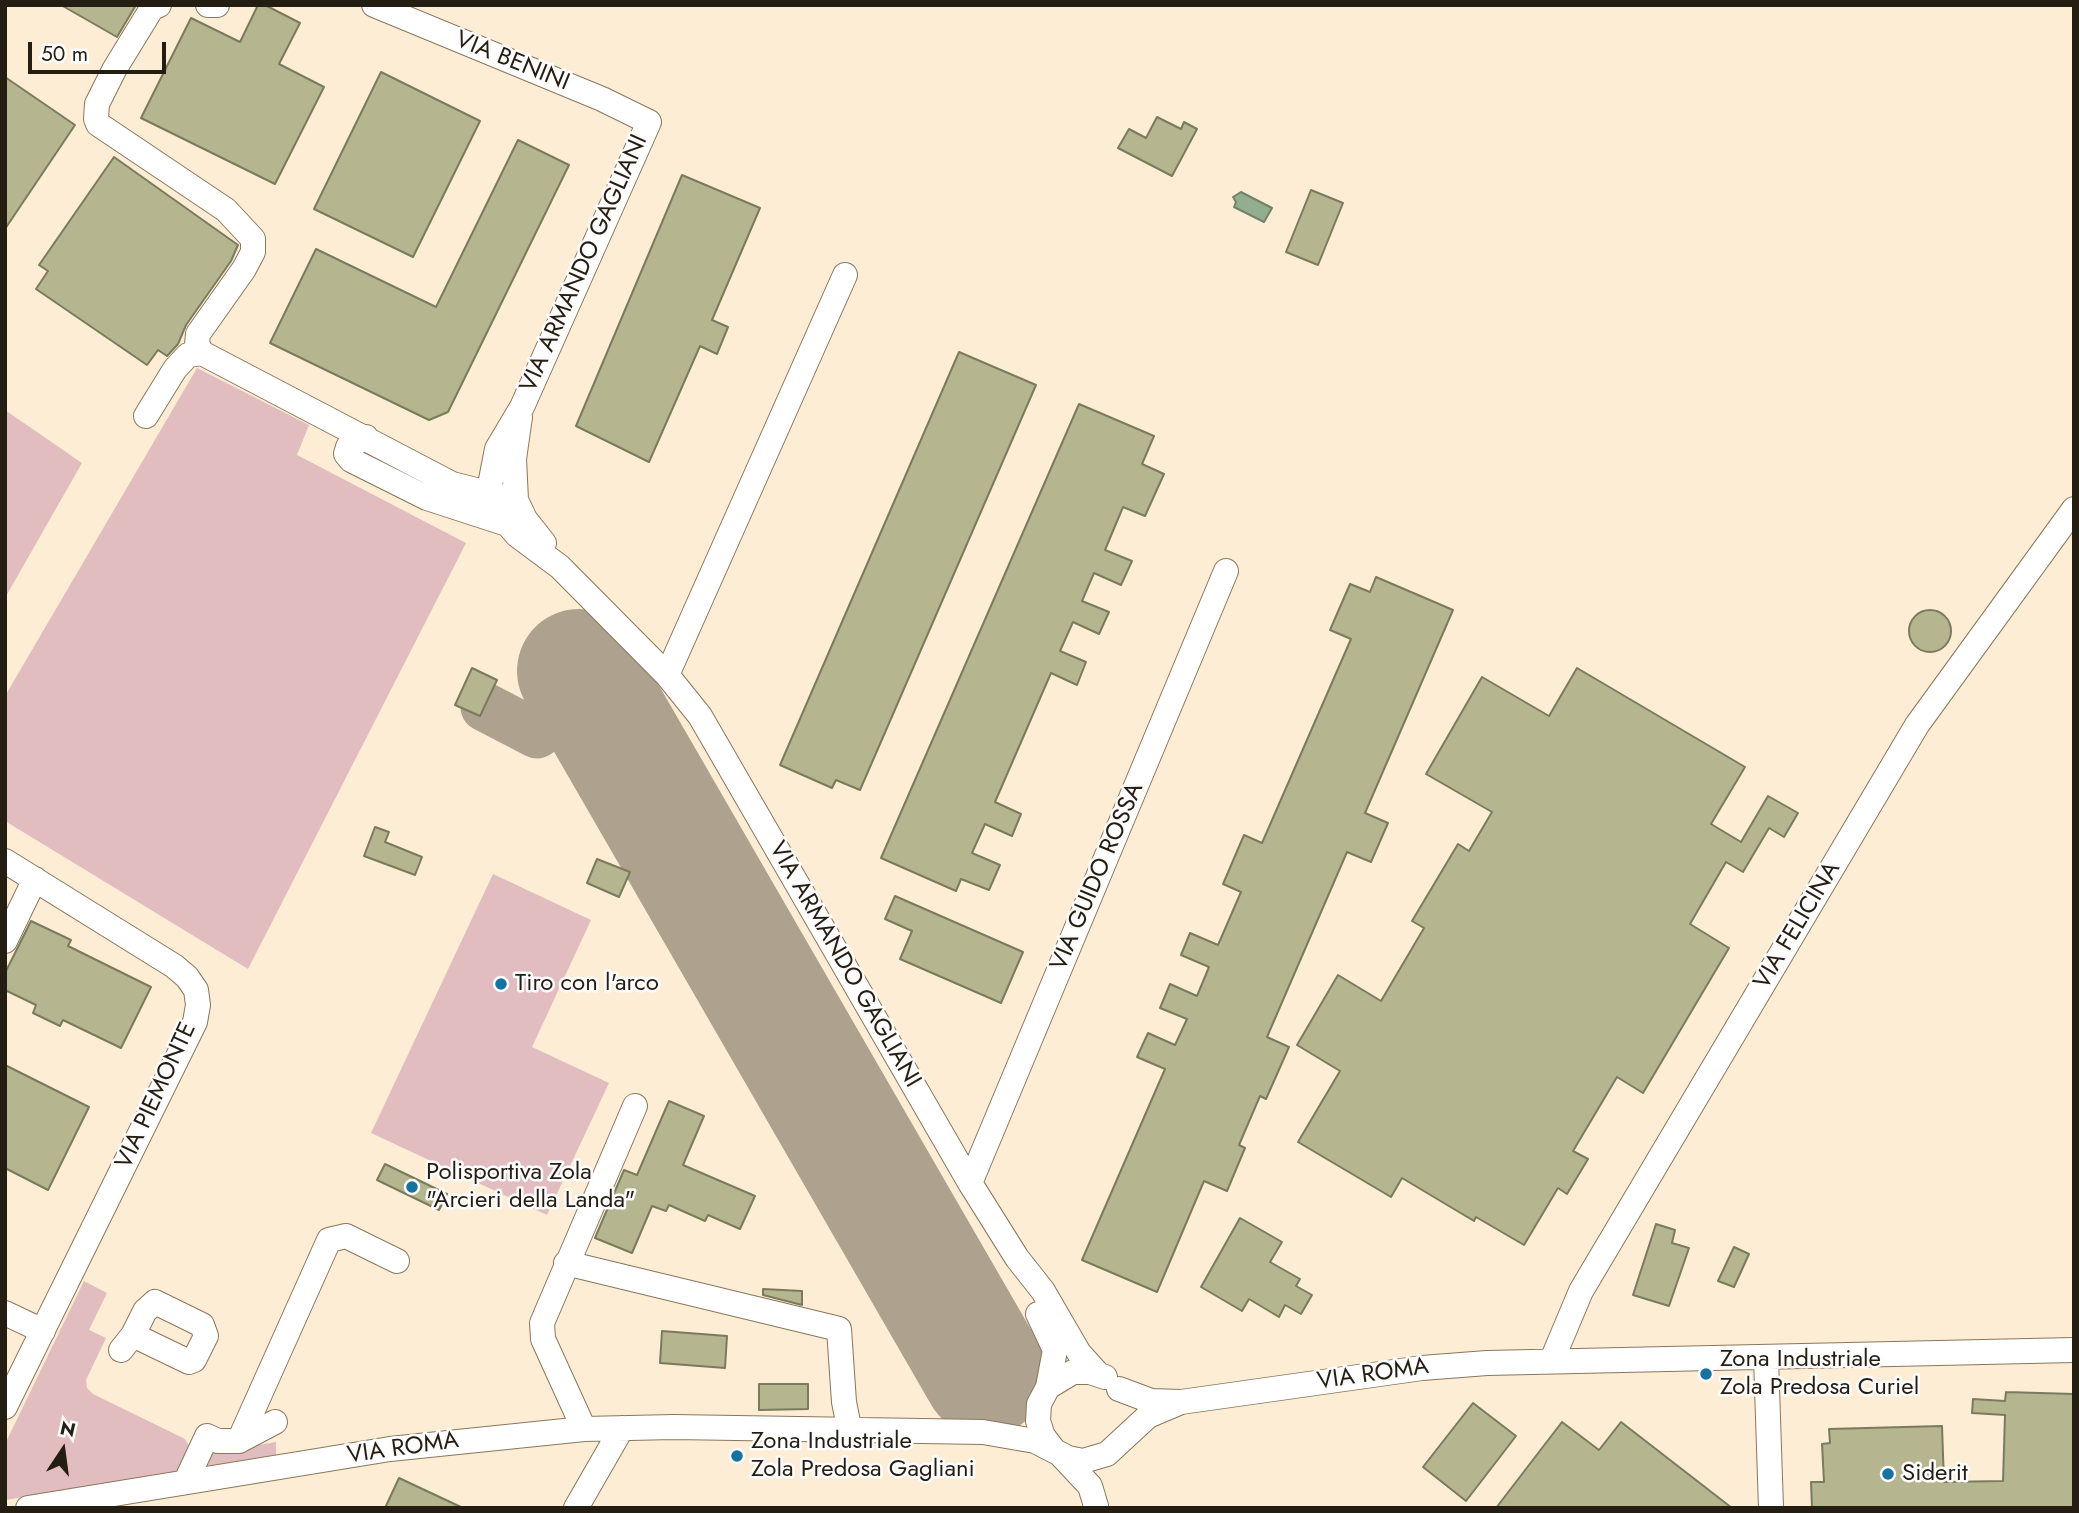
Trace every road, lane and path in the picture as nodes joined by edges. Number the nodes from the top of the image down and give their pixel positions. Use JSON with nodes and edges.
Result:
{"nodes":[{"id":1,"x":208,"y":5,"type":"edge"},
{"id":2,"x":217,"y":5,"type":"edge"},
{"id":3,"x":374,"y":5,"type":"edge"},
{"id":4,"x":155,"y":6,"type":"edge"},
{"id":5,"x":649,"y":122,"type":"joint"},
{"id":6,"x":845,"y":275,"type":"dead end"},
{"id":7,"x":202,"y":353,"type":"junction"},
{"id":8,"x":522,"y":407,"type":"junction"},
{"id":9,"x":146,"y":416,"type":"dead end"},
{"id":10,"x":366,"y":437,"type":"junction"},
{"id":11,"x":490,"y":493,"type":"junction"},
{"id":12,"x":516,"y":500,"type":"junction"},
{"id":13,"x":2074,"y":509,"type":"edge"},
{"id":14,"x":507,"y":524,"type":"junction"},
{"id":15,"x":560,"y":567,"type":"junction"},
{"id":16,"x":1226,"y":571,"type":"dead end"},
{"id":17,"x":667,"y":675,"type":"junction"},
{"id":18,"x":5,"y":861,"type":"edge"},
{"id":19,"x":35,"y":879,"type":"junction"},
{"id":20,"x":5,"y":941,"type":"edge"},
{"id":21,"x":635,"y":1106,"type":"dead end"},
{"id":22,"x":970,"y":1183,"type":"junction"},
{"id":23,"x":1017,"y":1258,"type":"junction"},
{"id":24,"x":397,"y":1261,"type":"dead end"},
{"id":25,"x":566,"y":1263,"type":"junction"},
{"id":26,"x":5,"y":1313,"type":"edge"},
{"id":27,"x":43,"y":1331,"type":"junction"},
{"id":28,"x":2074,"y":1350,"type":"edge"},
{"id":29,"x":1766,"y":1358,"type":"junction"},
{"id":30,"x":1560,"y":1360,"type":"junction"},
{"id":31,"x":1098,"y":1374,"type":"junction"},
{"id":32,"x":1048,"y":1387,"type":"junction"},
{"id":33,"x":1119,"y":1389,"type":"junction"},
{"id":34,"x":1181,"y":1402,"type":"junction"},
{"id":35,"x":5,"y":1407,"type":"edge"},
{"id":36,"x":1038,"y":1411,"type":"junction"},
{"id":37,"x":275,"y":1422,"type":"dead end"},
{"id":38,"x":622,"y":1428,"type":"junction"},
{"id":39,"x":584,"y":1429,"type":"junction"},
{"id":40,"x":850,"y":1432,"type":"junction"},
{"id":41,"x":984,"y":1432,"type":"junction"},
{"id":42,"x":239,"y":1441,"type":"junction"},
{"id":43,"x":1116,"y":1445,"type":"junction"},
{"id":44,"x":1056,"y":1452,"type":"junction"},
{"id":45,"x":186,"y":1481,"type":"junction"},
{"id":46,"x":1096,"y":1507,"type":"edge"},
{"id":47,"x":28,"y":1508,"type":"edge"},
{"id":48,"x":576,"y":1508,"type":"edge"},
{"id":49,"x":1771,"y":1508,"type":"edge"}],
"edges":[{"from":1,"to":2,"type":"street"},
{"from":3,"to":5,"type":"street","name":"VIA BENINI"},
{"from":4,"to":7,"type":"street"},
{"from":5,"to":8,"type":"street","name":"VIA ARMANDO GAGLIANI"},
{"from":6,"to":17,"type":"street"},
{"from":7,"to":9,"type":"street"},
{"from":7,"to":10,"type":"street"},
{"from":8,"to":11,"type":"street","name":"VIA ARMANDO GAGLIANI"},
{"from":8,"to":12,"type":"street","name":"VIA ARMANDO GAGLIANI"},
{"from":10,"to":11,"type":"street"},
{"from":10,"to":14,"type":"street","name":"VIA ARMANDO GAGLIANI"},
{"from":11,"to":12,"type":"street"},
{"from":11,"to":14,"type":"street","name":"VIA ARMANDO GAGLIANI"},
{"from":12,"to":15,"type":"street","name":"VIA ARMANDO GAGLIANI"},
{"from":13,"to":30,"type":"street","name":"VIA FELICINA"},
{"from":14,"to":15,"type":"street","name":"VIA ARMANDO GAGLIANI"},
{"from":15,"to":17,"type":"street","name":"VIA ARMANDO GAGLIANI"},
{"from":16,"to":22,"type":"street","name":"VIA GUIDO ROSSA"},
{"from":17,"to":22,"type":"street","name":"VIA ARMANDO GAGLIANI"},
{"from":18,"to":19,"type":"street","name":"VIA PIEMONTE"},
{"from":19,"to":20,"type":"street"},
{"from":19,"to":27,"type":"street","name":"VIA PIEMONTE"},
{"from":21,"to":25,"type":"street"},
{"from":22,"to":23,"type":"street","name":"VIA ARMANDO GAGLIANI"},
{"from":23,"to":31,"type":"street","name":"VIA ARMANDO GAGLIANI"},
{"from":23,"to":32,"type":"street","name":"VIA ARMANDO GAGLIANI"},
{"from":24,"to":42,"type":"street"},
{"from":25,"to":39,"type":"street"},
{"from":25,"to":40,"type":"street"},
{"from":26,"to":27,"type":"street"},
{"from":27,"to":35,"type":"street","name":"VIA PIEMONTE"},
{"from":28,"to":29,"type":"street","name":"VIA ROMA"},
{"from":29,"to":30,"type":"street","name":"VIA ROMA"},
{"from":29,"to":49,"type":"street"},
{"from":30,"to":34,"type":"street","name":"VIA ROMA"},
{"from":31,"to":32,"type":"street"},
{"from":31,"to":33,"type":"street","name":"VIA ROMA"},
{"from":32,"to":36,"type":"street"},
{"from":33,"to":34,"type":"street","name":"VIA ROMA"},
{"from":33,"to":43,"type":"street"},
{"from":34,"to":43,"type":"street","name":"VIA ROMA"},
{"from":36,"to":41,"type":"street","name":"VIA ROMA"},
{"from":36,"to":44,"type":"street"},
{"from":37,"to":42,"type":"street"},
{"from":38,"to":39,"type":"street","name":"VIA ROMA"},
{"from":38,"to":40,"type":"street","name":"VIA ROMA"},
{"from":38,"to":48,"type":"street"},
{"from":39,"to":45,"type":"street","name":"VIA ROMA"},
{"from":40,"to":41,"type":"street","name":"VIA ROMA"},
{"from":41,"to":44,"type":"street","name":"VIA ROMA"},
{"from":42,"to":45,"type":"street"},
{"from":43,"to":44,"type":"street","name":"VIA ROMA"},
{"from":43,"to":46,"type":"street"},
{"from":44,"to":46,"type":"street"},
{"from":45,"to":47,"type":"street","name":"VIA ROMA"}]}
